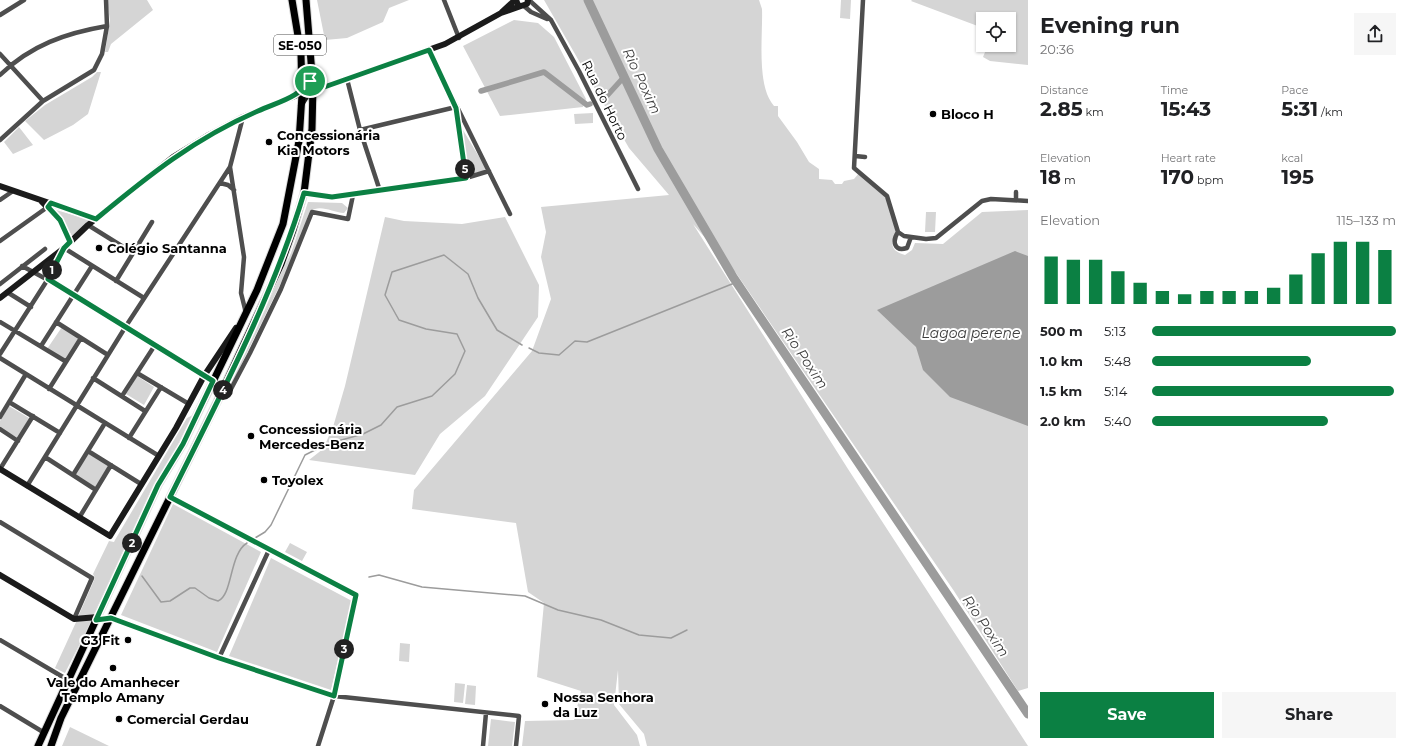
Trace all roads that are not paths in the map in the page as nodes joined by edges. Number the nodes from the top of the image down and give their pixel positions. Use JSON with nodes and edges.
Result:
{"nodes":[{"id":1,"x":24,"y":0,"type":"edge"},
{"id":2,"x":106,"y":0,"type":"edge"},
{"id":3,"x":292,"y":0,"type":"edge"},
{"id":4,"x":306,"y":0,"type":"edge"},
{"id":5,"x":444,"y":0,"type":"edge"},
{"id":6,"x":516,"y":0,"type":"edge"},
{"id":7,"x":528,"y":0,"type":"edge"},
{"id":8,"x":863,"y":0,"type":"edge"},
{"id":9,"x":523,"y":6,"type":"junction"},
{"id":10,"x":501,"y":13,"type":"junction"},
{"id":11,"x":0,"y":15,"type":"edge"},
{"id":12,"x":551,"y":20,"type":"junction"},
{"id":13,"x":107,"y":26,"type":"junction"},
{"id":14,"x":459,"y":38,"type":"junction"},
{"id":15,"x":429,"y":50,"type":"junction"},
{"id":16,"x":0,"y":54,"type":"edge"},
{"id":17,"x":10,"y":65,"type":"junction"},
{"id":18,"x":0,"y":75,"type":"edge"},
{"id":19,"x":313,"y":76,"type":"junction"},
{"id":20,"x":347,"y":79,"type":"junction"},
{"id":21,"x":302,"y":91,"type":"junction"},
{"id":22,"x":313,"y":91,"type":"junction"},
{"id":23,"x":43,"y":101,"type":"junction"},
{"id":24,"x":301,"y":106,"type":"junction"},
{"id":25,"x":456,"y":108,"type":"junction"},
{"id":26,"x":243,"y":117,"type":"junction"},
{"id":27,"x":360,"y":130,"type":"junction"},
{"id":28,"x":0,"y":140,"type":"edge"},
{"id":29,"x":855,"y":156,"type":"junction"},
{"id":30,"x":865,"y":157,"type":"dead end"},
{"id":31,"x":230,"y":167,"type":"junction"},
{"id":32,"x":489,"y":171,"type":"junction"},
{"id":33,"x":466,"y":178,"type":"junction"},
{"id":34,"x":220,"y":183,"type":"junction"},
{"id":35,"x":0,"y":186,"type":"edge"},
{"id":36,"x":638,"y":189,"type":"dead end"},
{"id":37,"x":234,"y":190,"type":"junction"},
{"id":38,"x":13,"y":191,"type":"junction"},
{"id":39,"x":380,"y":191,"type":"junction"},
{"id":40,"x":1016,"y":192,"type":"dead end"},
{"id":41,"x":304,"y":193,"type":"junction"},
{"id":42,"x":353,"y":194,"type":"junction"},
{"id":43,"x":0,"y":200,"type":"edge"},
{"id":44,"x":1016,"y":200,"type":"junction"},
{"id":45,"x":1028,"y":201,"type":"edge"},
{"id":46,"x":49,"y":205,"type":"junction"},
{"id":47,"x":510,"y":214,"type":"dead end"},
{"id":48,"x":96,"y":219,"type":"junction"},
{"id":49,"x":152,"y":222,"type":"dead end"},
{"id":50,"x":88,"y":225,"type":"junction"},
{"id":51,"x":898,"y":232,"type":"junction"},
{"id":52,"x":911,"y":237,"type":"junction"},
{"id":53,"x":0,"y":241,"type":"edge"},
{"id":54,"x":70,"y":242,"type":"junction"},
{"id":55,"x":64,"y":248,"type":"junction"},
{"id":56,"x":45,"y":249,"type":"dead end"},
{"id":57,"x":133,"y":253,"type":"junction"},
{"id":58,"x":22,"y":266,"type":"junction"},
{"id":59,"x":92,"y":266,"type":"junction"},
{"id":60,"x":34,"y":271,"type":"junction"},
{"id":61,"x":48,"y":279,"type":"junction"},
{"id":62,"x":116,"y":281,"type":"junction"},
{"id":63,"x":0,"y":284,"type":"edge"},
{"id":64,"x":7,"y":292,"type":"junction"},
{"id":65,"x":74,"y":294,"type":"junction"},
{"id":66,"x":0,"y":298,"type":"edge"},
{"id":67,"x":144,"y":298,"type":"junction"},
{"id":68,"x":31,"y":307,"type":"junction"},
{"id":69,"x":246,"y":313,"type":"junction"},
{"id":70,"x":0,"y":322,"type":"edge"},
{"id":71,"x":56,"y":322,"type":"junction"},
{"id":72,"x":126,"y":326,"type":"junction"},
{"id":73,"x":15,"y":330,"type":"junction"},
{"id":74,"x":81,"y":338,"type":"junction"},
{"id":75,"x":155,"y":345,"type":"junction"},
{"id":76,"x":41,"y":346,"type":"junction"},
{"id":77,"x":0,"y":354,"type":"edge"},
{"id":78,"x":108,"y":355,"type":"junction"},
{"id":79,"x":0,"y":358,"type":"edge"},
{"id":80,"x":65,"y":361,"type":"junction"},
{"id":81,"x":137,"y":373,"type":"junction"},
{"id":82,"x":26,"y":374,"type":"junction"},
{"id":83,"x":204,"y":376,"type":"junction"},
{"id":84,"x":93,"y":378,"type":"junction"},
{"id":85,"x":213,"y":381,"type":"junction"},
{"id":86,"x":160,"y":387,"type":"junction"},
{"id":87,"x":49,"y":389,"type":"junction"},
{"id":88,"x":122,"y":396,"type":"junction"},
{"id":89,"x":9,"y":402,"type":"junction"},
{"id":90,"x":217,"y":402,"type":"junction"},
{"id":91,"x":189,"y":404,"type":"junction"},
{"id":92,"x":77,"y":405,"type":"junction"},
{"id":93,"x":145,"y":411,"type":"junction"},
{"id":94,"x":33,"y":416,"type":"junction"},
{"id":95,"x":0,"y":417,"type":"edge"},
{"id":96,"x":105,"y":423,"type":"junction"},
{"id":97,"x":0,"y":429,"type":"edge"},
{"id":98,"x":60,"y":433,"type":"junction"},
{"id":99,"x":129,"y":438,"type":"junction"},
{"id":100,"x":18,"y":440,"type":"junction"},
{"id":101,"x":88,"y":451,"type":"junction"},
{"id":102,"x":159,"y":456,"type":"junction"},
{"id":103,"x":45,"y":457,"type":"junction"},
{"id":104,"x":111,"y":465,"type":"junction"},
{"id":105,"x":0,"y":469,"type":"edge"},
{"id":106,"x":73,"y":475,"type":"junction"},
{"id":107,"x":141,"y":484,"type":"junction"},
{"id":108,"x":27,"y":486,"type":"junction"},
{"id":109,"x":96,"y":490,"type":"junction"},
{"id":110,"x":170,"y":497,"type":"junction"},
{"id":111,"x":79,"y":518,"type":"junction"},
{"id":112,"x":0,"y":522,"type":"edge"},
{"id":113,"x":269,"y":550,"type":"junction"},
{"id":114,"x":0,"y":575,"type":"edge"},
{"id":115,"x":113,"y":616,"type":"junction"},
{"id":116,"x":74,"y":618,"type":"junction"},
{"id":117,"x":97,"y":619,"type":"junction"},
{"id":118,"x":0,"y":640,"type":"edge"},
{"id":119,"x":219,"y":658,"type":"junction"},
{"id":120,"x":68,"y":680,"type":"junction"},
{"id":121,"x":334,"y":696,"type":"junction"},
{"id":122,"x":0,"y":706,"type":"edge"},
{"id":123,"x":486,"y":712,"type":"junction"},
{"id":124,"x":43,"y":732,"type":"junction"},
{"id":125,"x":38,"y":746,"type":"edge"},
{"id":126,"x":51,"y":746,"type":"edge"},
{"id":127,"x":318,"y":746,"type":"edge"},
{"id":128,"x":483,"y":746,"type":"edge"},
{"id":129,"x":516,"y":746,"type":"edge"}],
"edges":[{"from":1,"to":11,"type":"street"},
{"from":2,"to":13,"type":"street"},
{"from":3,"to":21,"type":"main road","number":"SE-050"},
{"from":4,"to":19,"type":"main road","number":"SE-050"},
{"from":5,"to":14,"type":"street"},
{"from":6,"to":9,"type":"street"},
{"from":6,"to":10,"type":"street"},
{"from":7,"to":9,"type":"street"},
{"from":7,"to":12,"type":"street","name":"Rua do Horto"},
{"from":8,"to":29,"type":"street"},
{"from":9,"to":10,"type":"street"},
{"from":9,"to":12,"type":"street"},
{"from":10,"to":14,"type":"street"},
{"from":12,"to":36,"type":"street","name":"Rua do Horto"},
{"from":13,"to":17,"type":"street"},
{"from":13,"to":23,"type":"street"},
{"from":14,"to":15,"type":"street"},
{"from":15,"to":20,"type":"street"},
{"from":15,"to":25,"type":"street"},
{"from":16,"to":17,"type":"street"},
{"from":17,"to":18,"type":"street"},
{"from":17,"to":23,"type":"street"},
{"from":19,"to":21,"type":"street"},
{"from":19,"to":22,"type":"main road","number":"SE-050"},
{"from":20,"to":22,"type":"street"},
{"from":20,"to":27,"type":"street"},
{"from":21,"to":24,"type":"main road","number":"SE-050"},
{"from":21,"to":26,"type":"street"},
{"from":22,"to":24,"type":"street"},
{"from":22,"to":41,"type":"main road","number":"SE-050"},
{"from":23,"to":28,"type":"street"},
{"from":24,"to":69,"type":"main road","number":"SE-050"},
{"from":25,"to":27,"type":"street"},
{"from":25,"to":32,"type":"street"},
{"from":25,"to":33,"type":"street"},
{"from":26,"to":31,"type":"street"},
{"from":26,"to":48,"type":"street"},
{"from":27,"to":39,"type":"street"},
{"from":29,"to":30,"type":"street"},
{"from":29,"to":51,"type":"street"},
{"from":31,"to":34,"type":"street"},
{"from":31,"to":37,"type":"street"},
{"from":32,"to":33,"type":"street"},
{"from":32,"to":47,"type":"street"},
{"from":33,"to":39,"type":"street"},
{"from":34,"to":37,"type":"street"},
{"from":34,"to":67,"type":"street"},
{"from":35,"to":38,"type":"street"},
{"from":37,"to":69,"type":"street"},
{"from":38,"to":43,"type":"street"},
{"from":38,"to":46,"type":"street"},
{"from":39,"to":42,"type":"street"},
{"from":40,"to":44,"type":"street"},
{"from":41,"to":42,"type":"street"},
{"from":41,"to":90,"type":"main road","number":"SE-050"},
{"from":42,"to":90,"type":"street"},
{"from":44,"to":45,"type":"street"},
{"from":44,"to":52,"type":"street"},
{"from":46,"to":48,"type":"street"},
{"from":46,"to":53,"type":"street"},
{"from":46,"to":54,"type":"street"},
{"from":48,"to":50,"type":"street"},
{"from":49,"to":57,"type":"street"},
{"from":50,"to":54,"type":"street"},
{"from":50,"to":57,"type":"street"},
{"from":51,"to":52,"type":"street"},
{"from":51,"to":52,"type":"street"},
{"from":54,"to":55,"type":"street"},
{"from":55,"to":59,"type":"street"},
{"from":55,"to":60,"type":"street"},
{"from":55,"to":61,"type":"street"},
{"from":56,"to":58,"type":"street"},
{"from":57,"to":62,"type":"street"},
{"from":58,"to":60,"type":"street"},
{"from":58,"to":63,"type":"street"},
{"from":59,"to":62,"type":"street"},
{"from":59,"to":65,"type":"street"},
{"from":60,"to":61,"type":"street"},
{"from":60,"to":64,"type":"street"},
{"from":61,"to":65,"type":"street"},
{"from":61,"to":68,"type":"street"},
{"from":62,"to":67,"type":"street"},
{"from":64,"to":66,"type":"street"},
{"from":64,"to":68,"type":"street"},
{"from":65,"to":71,"type":"street"},
{"from":65,"to":72,"type":"street"},
{"from":67,"to":72,"type":"street"},
{"from":68,"to":73,"type":"street"},
{"from":69,"to":83,"type":"street"},
{"from":69,"to":85,"type":"main road","number":"SE-050"},
{"from":70,"to":73,"type":"street"},
{"from":71,"to":74,"type":"street"},
{"from":71,"to":76,"type":"street"},
{"from":72,"to":75,"type":"street"},
{"from":72,"to":78,"type":"street"},
{"from":73,"to":76,"type":"street"},
{"from":73,"to":77,"type":"street"},
{"from":74,"to":78,"type":"street"},
{"from":74,"to":80,"type":"street"},
{"from":75,"to":81,"type":"street"},
{"from":75,"to":83,"type":"street"},
{"from":76,"to":80,"type":"street"},
{"from":78,"to":84,"type":"street"},
{"from":79,"to":82,"type":"street"},
{"from":80,"to":87,"type":"street"},
{"from":81,"to":86,"type":"street"},
{"from":81,"to":88,"type":"street"},
{"from":82,"to":87,"type":"street"},
{"from":82,"to":89,"type":"street"},
{"from":83,"to":85,"type":"street"},
{"from":83,"to":91,"type":"street"},
{"from":84,"to":88,"type":"street"},
{"from":84,"to":92,"type":"street"},
{"from":85,"to":117,"type":"main road","number":"SE-050"},
{"from":86,"to":91,"type":"street"},
{"from":86,"to":93,"type":"street"},
{"from":87,"to":92,"type":"street"},
{"from":88,"to":93,"type":"street"},
{"from":89,"to":94,"type":"street"},
{"from":89,"to":95,"type":"street"},
{"from":90,"to":110,"type":"main road","number":"SE-050"},
{"from":91,"to":102,"type":"street"},
{"from":92,"to":96,"type":"street"},
{"from":92,"to":98,"type":"street"},
{"from":93,"to":99,"type":"street"},
{"from":94,"to":98,"type":"street"},
{"from":94,"to":100,"type":"street"},
{"from":96,"to":99,"type":"street"},
{"from":96,"to":101,"type":"street"},
{"from":97,"to":100,"type":"street"},
{"from":98,"to":103,"type":"street"},
{"from":99,"to":102,"type":"street"},
{"from":100,"to":105,"type":"street"},
{"from":101,"to":104,"type":"street"},
{"from":101,"to":106,"type":"street"},
{"from":102,"to":107,"type":"street"},
{"from":103,"to":106,"type":"street"},
{"from":103,"to":108,"type":"street"},
{"from":104,"to":107,"type":"street"},
{"from":104,"to":109,"type":"street"},
{"from":105,"to":108,"type":"street"},
{"from":106,"to":109,"type":"street"},
{"from":107,"to":111,"type":"street"},
{"from":108,"to":111,"type":"street"},
{"from":109,"to":111,"type":"street"},
{"from":110,"to":113,"type":"street"},
{"from":110,"to":115,"type":"main road","number":"SE-050"},
{"from":112,"to":116,"type":"street"},
{"from":113,"to":119,"type":"street"},
{"from":113,"to":121,"type":"street"},
{"from":114,"to":116,"type":"street"},
{"from":115,"to":117,"type":"main road"},
{"from":115,"to":119,"type":"street"},
{"from":115,"to":126,"type":"main road","number":"SE-050"},
{"from":116,"to":117,"type":"street"},
{"from":117,"to":120,"type":"main road","number":"SE-050"},
{"from":118,"to":120,"type":"street"},
{"from":119,"to":121,"type":"street"},
{"from":120,"to":124,"type":"main road","number":"SE-050"},
{"from":121,"to":123,"type":"street"},
{"from":121,"to":127,"type":"street"},
{"from":122,"to":124,"type":"street"},
{"from":123,"to":128,"type":"street"},
{"from":123,"to":129,"type":"street"},
{"from":124,"to":125,"type":"main road","number":"SE-050"}]}
